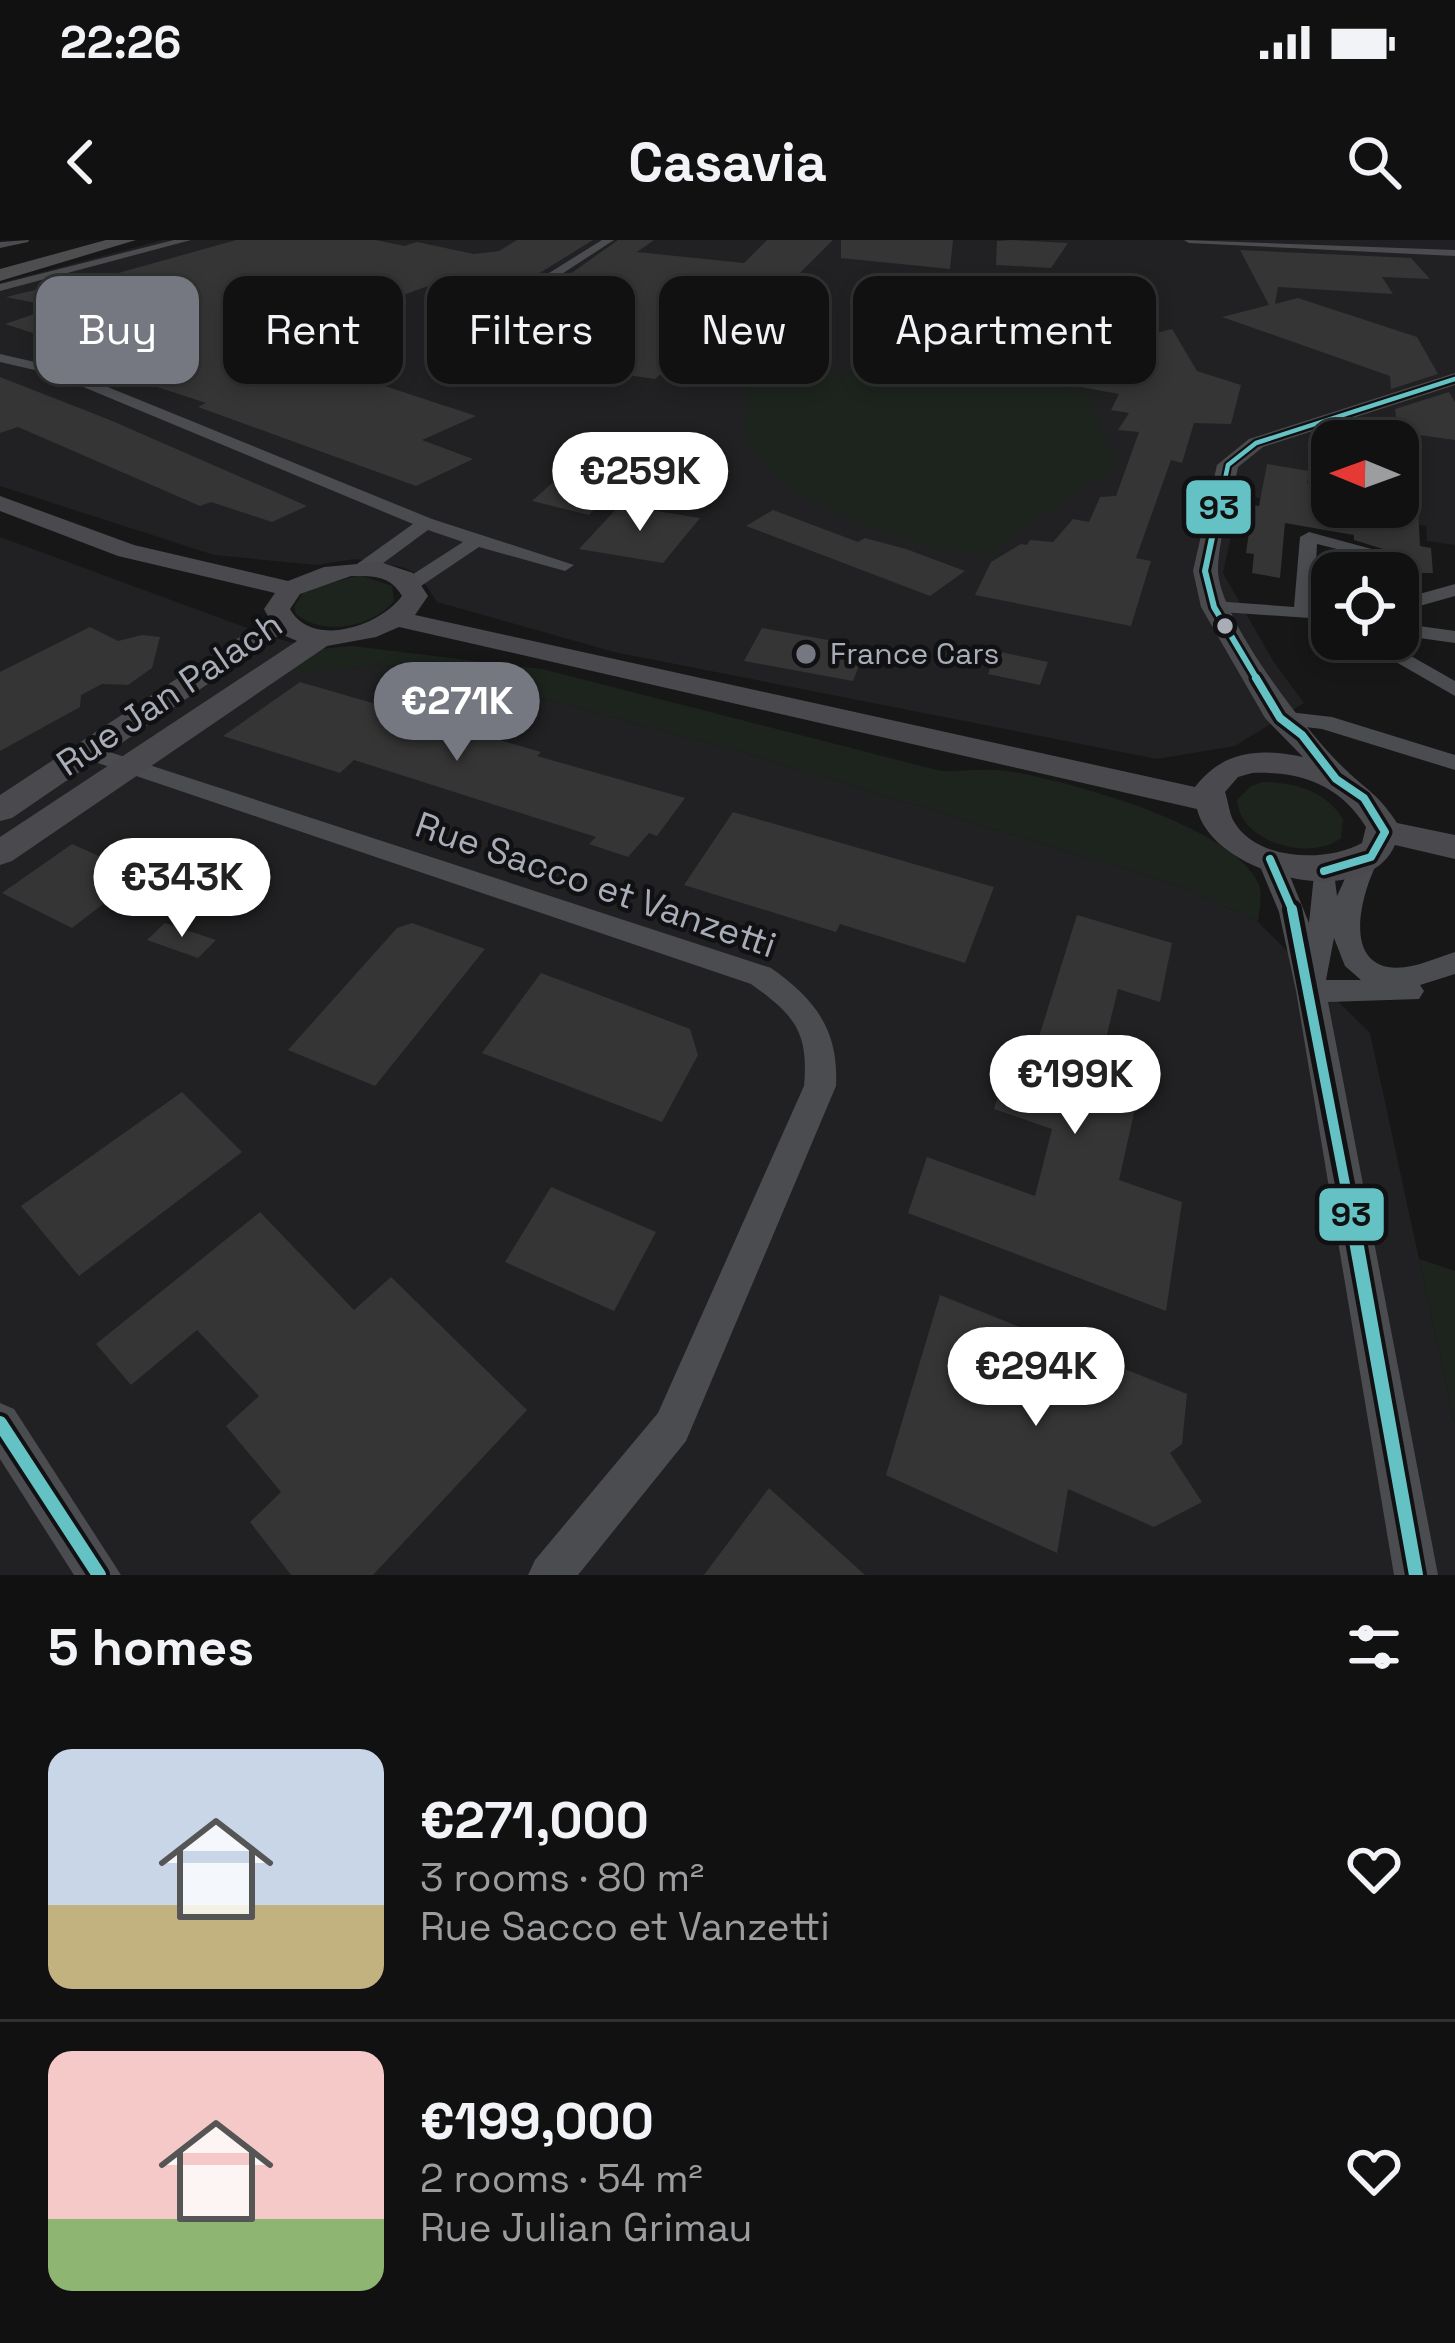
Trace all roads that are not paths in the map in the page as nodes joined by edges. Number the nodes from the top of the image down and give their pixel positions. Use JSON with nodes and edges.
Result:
{"nodes":[{"id":1,"x":24,"y":240,"type":"edge"},
{"id":2,"x":54,"y":240,"type":"edge"},
{"id":3,"x":74,"y":240,"type":"edge"},
{"id":4,"x":115,"y":240,"type":"edge"},
{"id":5,"x":128,"y":240,"type":"edge"},
{"id":6,"x":186,"y":240,"type":"edge"},
{"id":7,"x":609,"y":240,"type":"edge"},
{"id":8,"x":1189,"y":240,"type":"edge"},
{"id":9,"x":0,"y":252,"type":"edge"},
{"id":10,"x":1455,"y":253,"type":"edge"},
{"id":11,"x":0,"y":272,"type":"edge"},
{"id":12,"x":551,"y":276,"type":"edge"},
{"id":13,"x":0,"y":288,"type":"edge"},
{"id":14,"x":0,"y":358,"type":"edge"},
{"id":15,"x":1455,"y":379,"type":"edge"},
{"id":16,"x":0,"y":503,"type":"edge"},
{"id":17,"x":426,"y":523,"type":"junction"},
{"id":18,"x":478,"y":540,"type":"junction"},
{"id":19,"x":566,"y":565,"type":"dead end"},
{"id":20,"x":364,"y":568,"type":"junction"},
{"id":21,"x":1306,"y":571,"type":"dead end"},
{"id":22,"x":411,"y":584,"type":"junction"},
{"id":23,"x":291,"y":589,"type":"junction"},
{"id":24,"x":1455,"y":590,"type":"edge"},
{"id":25,"x":1419,"y":600,"type":"edge"},
{"id":26,"x":1214,"y":607,"type":"junction"},
{"id":27,"x":1303,"y":614,"type":"junction"},
{"id":28,"x":1311,"y":616,"type":"edge"},
{"id":29,"x":397,"y":619,"type":"junction"},
{"id":30,"x":281,"y":622,"type":"junction"},
{"id":31,"x":1419,"y":632,"type":"edge"},
{"id":32,"x":322,"y":637,"type":"junction"},
{"id":33,"x":1455,"y":637,"type":"edge"},
{"id":34,"x":1403,"y":660,"type":"edge"},
{"id":35,"x":1455,"y":690,"type":"edge"},
{"id":36,"x":1280,"y":718,"type":"junction"},
{"id":37,"x":88,"y":752,"type":"junction"},
{"id":38,"x":1265,"y":762,"type":"junction"},
{"id":39,"x":1455,"y":763,"type":"edge"},
{"id":40,"x":128,"y":767,"type":"junction"},
{"id":41,"x":1336,"y":779,"type":"junction"},
{"id":42,"x":1208,"y":801,"type":"junction"},
{"id":43,"x":0,"y":810,"type":"edge"},
{"id":44,"x":1385,"y":832,"type":"junction"},
{"id":45,"x":1455,"y":847,"type":"edge"},
{"id":46,"x":0,"y":853,"type":"edge"},
{"id":47,"x":1270,"y":859,"type":"junction"},
{"id":48,"x":1363,"y":865,"type":"junction"},
{"id":49,"x":1324,"y":871,"type":"junction"},
{"id":50,"x":1451,"y":964,"type":"edge"},
{"id":51,"x":1311,"y":992,"type":"junction"},
{"id":52,"x":0,"y":1423,"type":"edge"},
{"id":53,"x":99,"y":1575,"type":"edge"},
{"id":54,"x":550,"y":1575,"type":"edge"},
{"id":55,"x":1416,"y":1575,"type":"edge"}],
"edges":[{"from":1,"to":9,"type":"street"},
{"from":2,"to":9,"type":"highway"},
{"from":3,"to":9,"type":"highway"},
{"from":4,"to":11,"type":"highway"},
{"from":5,"to":11,"type":"highway"},
{"from":6,"to":13,"type":"street"},
{"from":7,"to":12,"type":"street"},
{"from":8,"to":10,"type":"street"},
{"from":14,"to":17,"type":"street"},
{"from":15,"to":26,"type":"main road"},
{"from":16,"to":23,"type":"main road"},
{"from":17,"to":18,"type":"street"},
{"from":17,"to":20,"type":"street"},
{"from":18,"to":19,"type":"street"},
{"from":18,"to":22,"type":"street"},
{"from":20,"to":22,"type":"main road"},
{"from":20,"to":23,"type":"main road"},
{"from":21,"to":27,"type":"street"},
{"from":22,"to":29,"type":"main road"},
{"from":23,"to":30,"type":"main road"},
{"from":24,"to":25,"type":"street"},
{"from":26,"to":27,"type":"street"},
{"from":26,"to":36,"type":"main road"},
{"from":27,"to":28,"type":"street"},
{"from":29,"to":32,"type":"main road"},
{"from":29,"to":42,"type":"main road"},
{"from":30,"to":32,"type":"main road"},
{"from":30,"to":37,"type":"main road","name":"Rue Jan Palach"},
{"from":31,"to":33,"type":"street"},
{"from":32,"to":40,"type":"main road","name":"Rue Jan Palach"},
{"from":34,"to":35,"type":"street"},
{"from":36,"to":38,"type":"main road"},
{"from":36,"to":39,"type":"street"},
{"from":36,"to":41,"type":"main road"},
{"from":37,"to":40,"type":"street","name":"Rue Sacco et Vanzetti"},
{"from":37,"to":43,"type":"main road","name":"Rue Jan Palach"},
{"from":38,"to":41,"type":"main road"},
{"from":38,"to":42,"type":"main road"},
{"from":40,"to":46,"type":"main road","name":"Rue Jan Palach"},
{"from":40,"to":54,"type":"street","name":"Rue Sacco et Vanzetti"},
{"from":41,"to":44,"type":"main road"},
{"from":42,"to":47,"type":"main road"},
{"from":44,"to":45,"type":"main road"},
{"from":44,"to":48,"type":"main road"},
{"from":47,"to":49,"type":"main road"},
{"from":47,"to":51,"type":"street"},
{"from":48,"to":49,"type":"main road"},
{"from":48,"to":50,"type":"street"},
{"from":49,"to":51,"type":"street"},
{"from":50,"to":51,"type":"street"},
{"from":51,"to":55,"type":"street"},
{"from":52,"to":53,"type":"street"}]}
